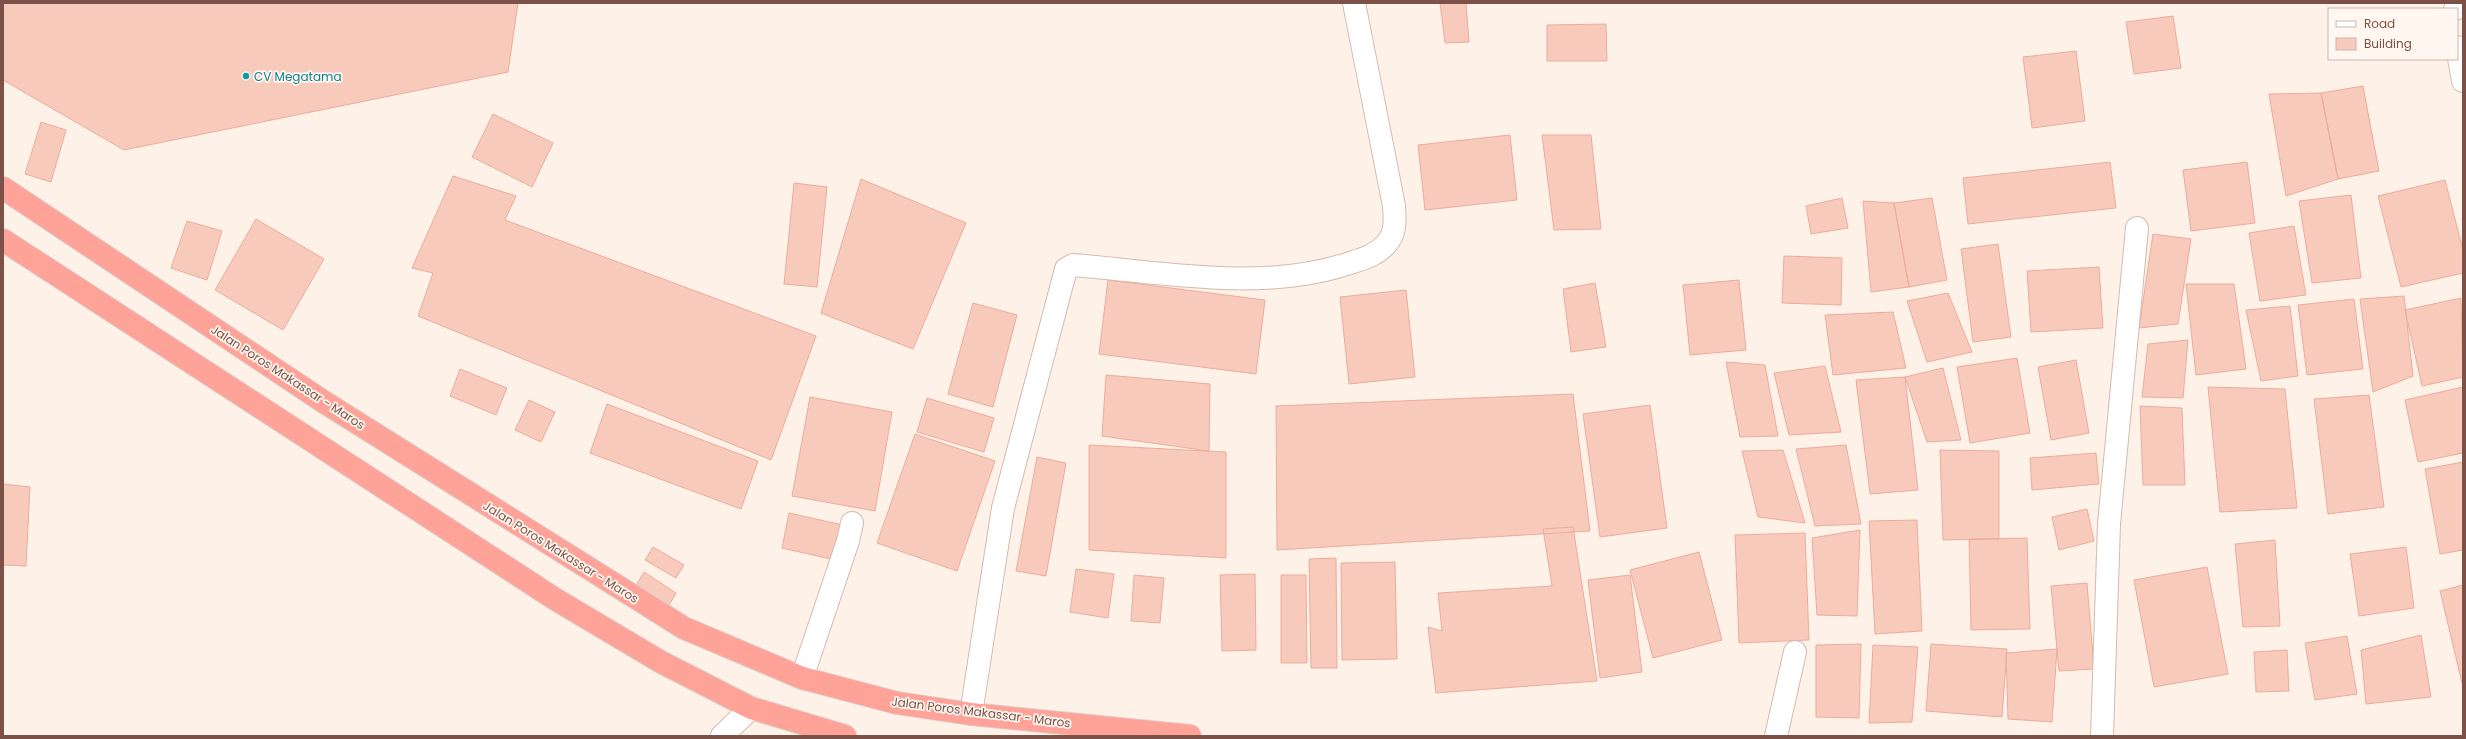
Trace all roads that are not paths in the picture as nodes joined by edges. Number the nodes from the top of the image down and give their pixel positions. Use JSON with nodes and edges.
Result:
{"nodes":[{"id":1,"x":1354,"y":3,"type":"edge"},
{"id":2,"x":2458,"y":53,"type":"edge"},
{"id":3,"x":2463,"y":82,"type":"edge"},
{"id":4,"x":3,"y":188,"type":"edge"},
{"id":5,"x":2137,"y":228,"type":"dead end"},
{"id":6,"x":3,"y":240,"type":"edge"},
{"id":7,"x":852,"y":523,"type":"dead end"},
{"id":8,"x":1795,"y":652,"type":"dead end"},
{"id":9,"x":802,"y":678,"type":"junction"},
{"id":10,"x":751,"y":708,"type":"junction"},
{"id":11,"x":971,"y":714,"type":"junction"},
{"id":12,"x":722,"y":736,"type":"edge"},
{"id":13,"x":844,"y":736,"type":"edge"},
{"id":14,"x":1190,"y":736,"type":"edge"},
{"id":15,"x":1776,"y":736,"type":"edge"},
{"id":16,"x":2102,"y":736,"type":"edge"}],
"edges":[{"from":1,"to":11,"type":"street"},
{"from":2,"to":3,"type":"street"},
{"from":4,"to":9,"type":"highway","name":"Jalan Poros Makassar - Maros"},
{"from":5,"to":16,"type":"street"},
{"from":6,"to":10,"type":"highway"},
{"from":7,"to":9,"type":"street"},
{"from":8,"to":15,"type":"street"},
{"from":9,"to":11,"type":"highway","name":"Jalan Poros Makassar - Maros"},
{"from":10,"to":12,"type":"street"},
{"from":10,"to":13,"type":"highway"},
{"from":11,"to":14,"type":"highway","name":"Jalan Poros Makassar - Maros"}]}
